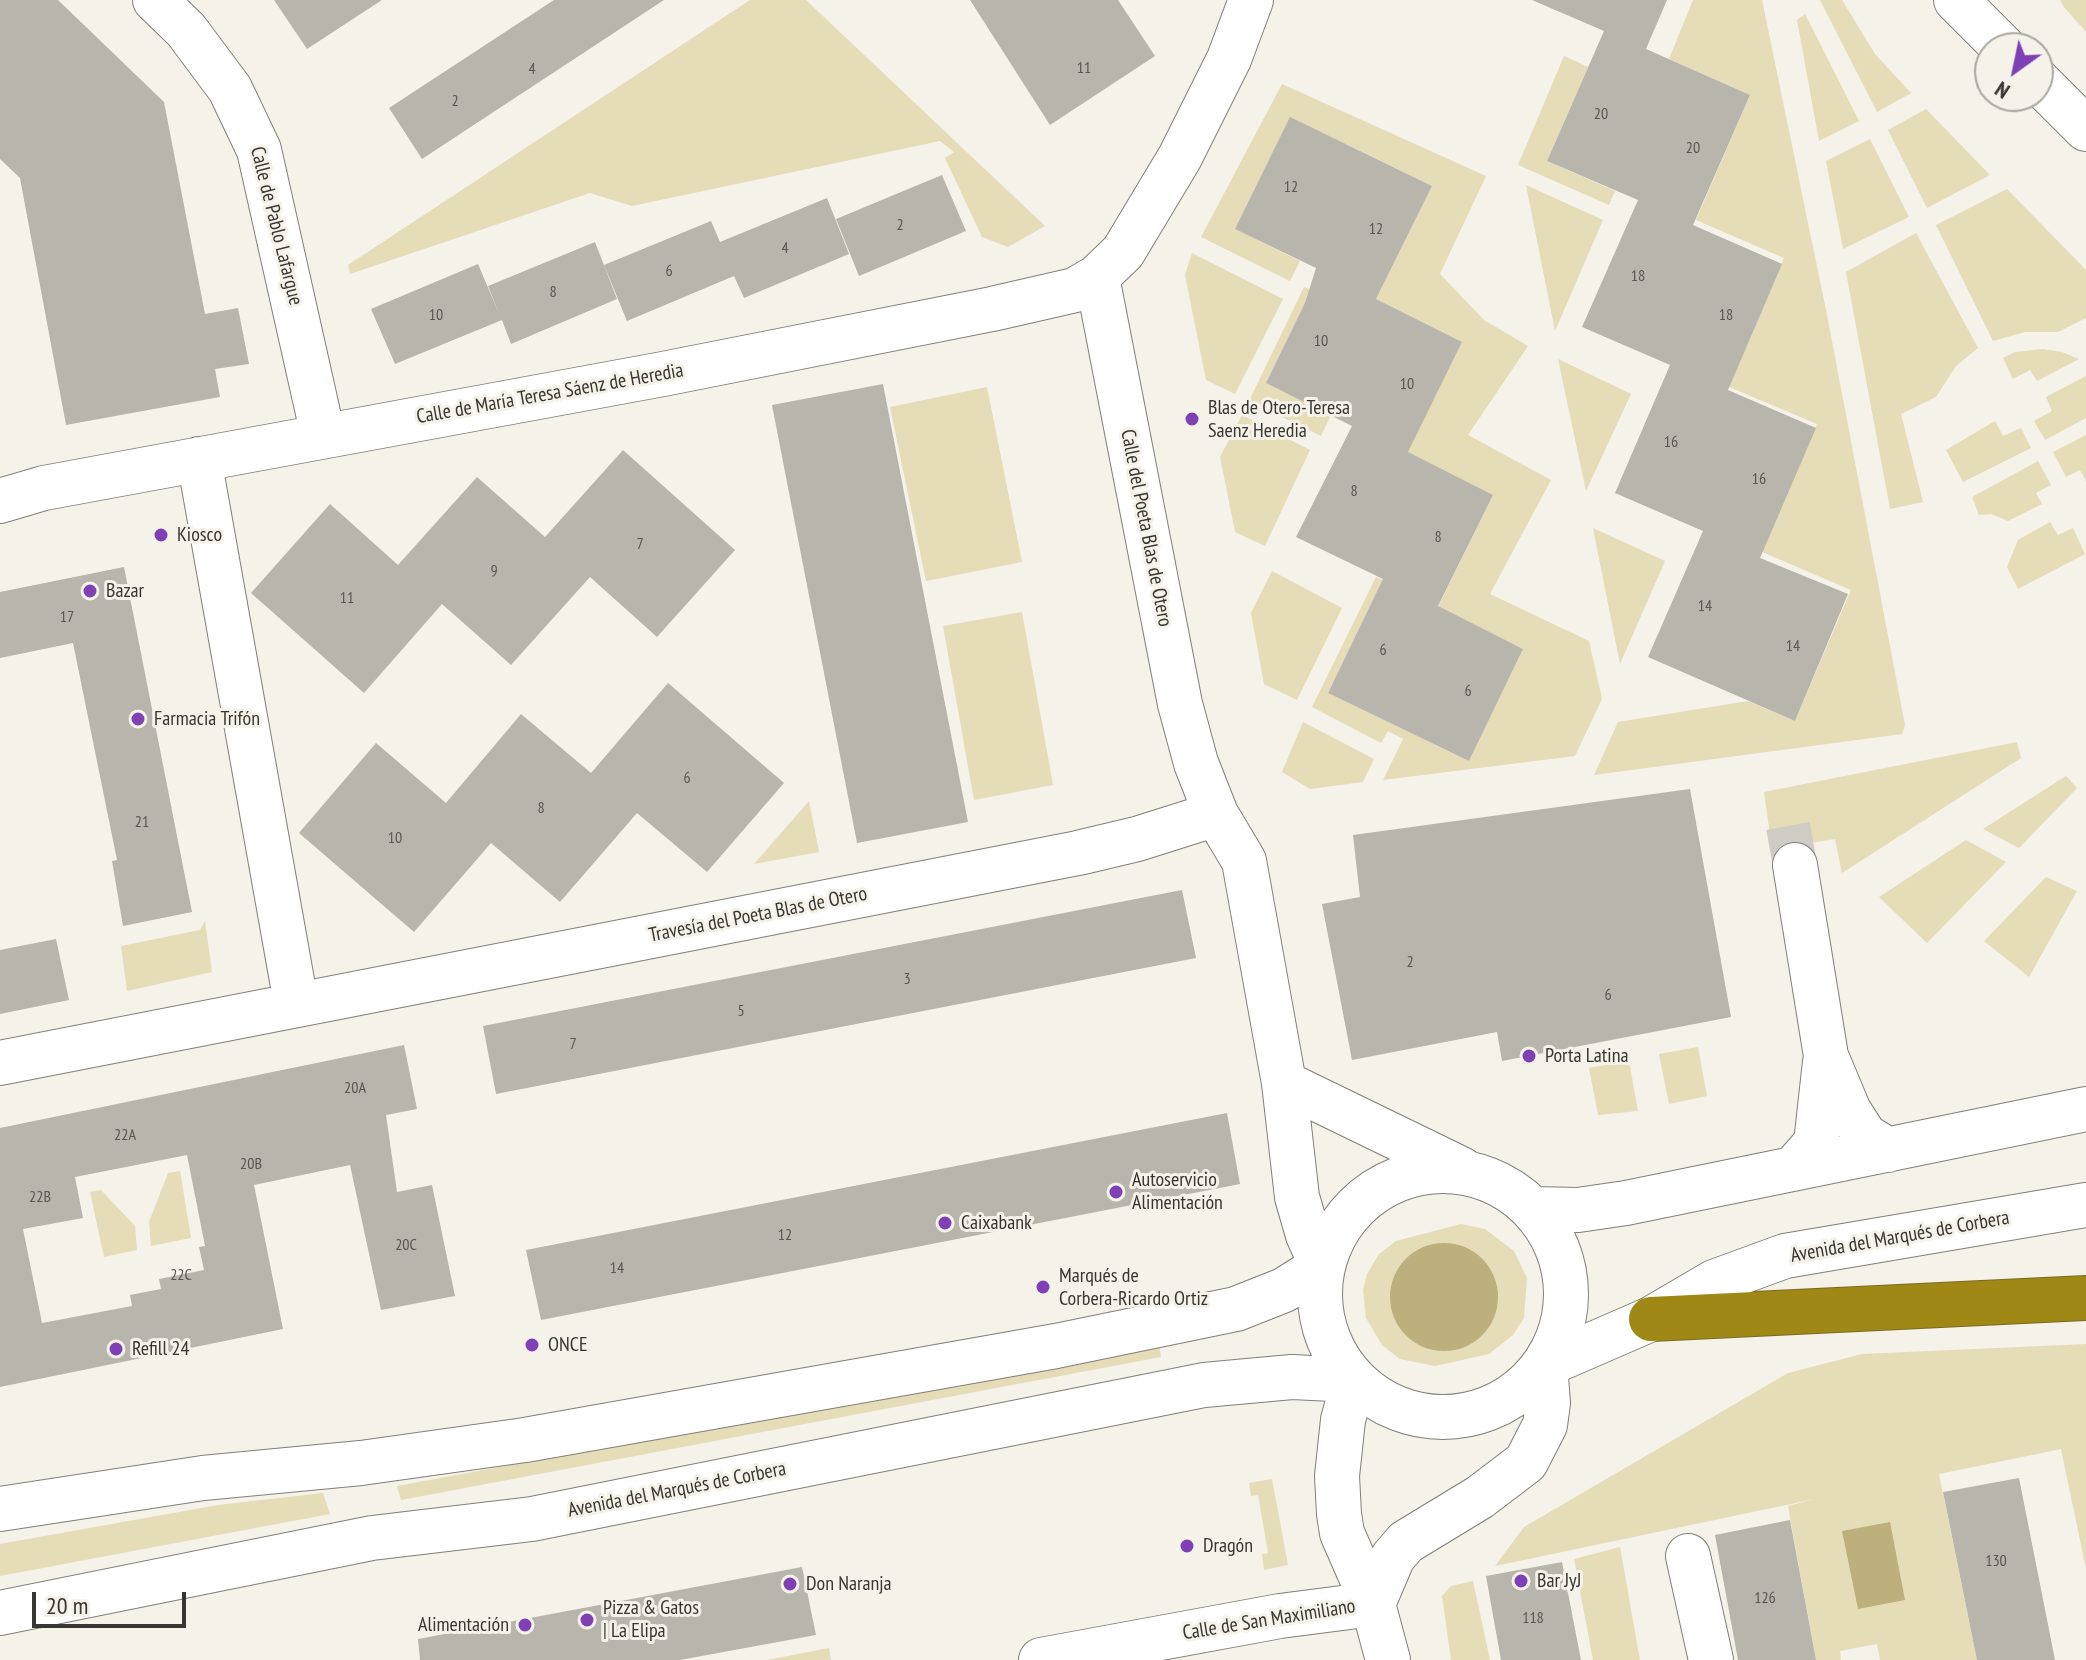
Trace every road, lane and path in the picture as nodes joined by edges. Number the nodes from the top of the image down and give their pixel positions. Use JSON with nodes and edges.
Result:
{"nodes":[{"id":1,"x":155,"y":0,"type":"edge"},
{"id":2,"x":1251,"y":0,"type":"edge"},
{"id":3,"x":1956,"y":0,"type":"edge"},
{"id":4,"x":1988,"y":32,"type":"edge"},
{"id":5,"x":2054,"y":97,"type":"edge"},
{"id":6,"x":2086,"y":129,"type":"edge"},
{"id":7,"x":1097,"y":277,"type":"junction"},
{"id":8,"x":323,"y":435,"type":"junction"},
{"id":9,"x":199,"y":459,"type":"junction"},
{"id":10,"x":0,"y":501,"type":"edge"},
{"id":11,"x":1216,"y":814,"type":"junction"},
{"id":12,"x":1795,"y":865,"type":"tunnel mouth"},
{"id":13,"x":296,"y":1003,"type":"junction"},
{"id":14,"x":1826,"y":1056,"type":"junction"},
{"id":15,"x":0,"y":1063,"type":"edge"},
{"id":16,"x":1284,"y":1083,"type":"junction"},
{"id":17,"x":2086,"y":1109,"type":"edge"},
{"id":18,"x":1888,"y":1150,"type":"junction"},
{"id":19,"x":1793,"y":1169,"type":"junction"},
{"id":20,"x":1471,"y":1174,"type":"junction"},
{"id":21,"x":2086,"y":1205,"type":"edge"},
{"id":22,"x":1534,"y":1209,"type":"junction"},
{"id":23,"x":1322,"y":1266,"type":"junction"},
{"id":24,"x":2086,"y":1298,"type":"edge"},
{"id":25,"x":1651,"y":1319,"type":"junction"},
{"id":26,"x":1545,"y":1365,"type":"junction"},
{"id":27,"x":1354,"y":1380,"type":"junction"},
{"id":28,"x":0,"y":1509,"type":"edge"},
{"id":29,"x":1688,"y":1556,"type":"dead end"},
{"id":30,"x":1373,"y":1604,"type":"junction"},
{"id":31,"x":0,"y":1613,"type":"edge"},
{"id":32,"x":1041,"y":1660,"type":"edge"},
{"id":33,"x":1388,"y":1660,"type":"edge"},
{"id":34,"x":1711,"y":1660,"type":"edge"}],
"edges":[{"from":1,"to":8,"type":"street","name":"Calle de Pablo Lafargue"},
{"from":2,"to":7,"type":"street"},
{"from":3,"to":4,"type":"street"},
{"from":5,"to":6,"type":"street"},
{"from":7,"to":8,"type":"street","name":"Calle de María Teresa Sáenz de Heredia"},
{"from":7,"to":11,"type":"street","name":"Calle del Poeta Blas de Otero"},
{"from":8,"to":9,"type":"street","name":"Calle de María Teresa Sáenz de Heredia"},
{"from":9,"to":10,"type":"street","name":"Calle de María Teresa Sáenz de Heredia"},
{"from":9,"to":13,"type":"street"},
{"from":11,"to":13,"type":"street","name":"Travesía del Poeta Blas de Otero"},
{"from":11,"to":16,"type":"street","name":"Calle del Poeta Blas de Otero"},
{"from":12,"to":14,"type":"street"},
{"from":13,"to":15,"type":"street","name":"Travesía del Poeta Blas de Otero"},
{"from":14,"to":18,"type":"street"},
{"from":14,"to":19,"type":"street"},
{"from":16,"to":20,"type":"street"},
{"from":16,"to":23,"type":"street","name":"Calle del Poeta Blas de Otero"},
{"from":17,"to":18,"type":"street"},
{"from":18,"to":19,"type":"street"},
{"from":19,"to":22,"type":"street"},
{"from":20,"to":22,"type":"street"},
{"from":20,"to":23,"type":"street"},
{"from":21,"to":25,"type":"street","name":"Avenida del Marqués de Corbera"},
{"from":22,"to":26,"type":"street"},
{"from":23,"to":27,"type":"street"},
{"from":23,"to":28,"type":"street"},
{"from":24,"to":25,"type":"highway"},
{"from":25,"to":26,"type":"street","name":"Avenida del Marqués de Corbera"},
{"from":26,"to":27,"type":"street"},
{"from":26,"to":30,"type":"street","name":"Calle de San Maximiliano"},
{"from":27,"to":30,"type":"street"},
{"from":27,"to":31,"type":"street","name":"Avenida del Marqués de Corbera"},
{"from":29,"to":34,"type":"street"},
{"from":30,"to":32,"type":"street","name":"Calle de San Maximiliano"},
{"from":30,"to":33,"type":"street"}]}
